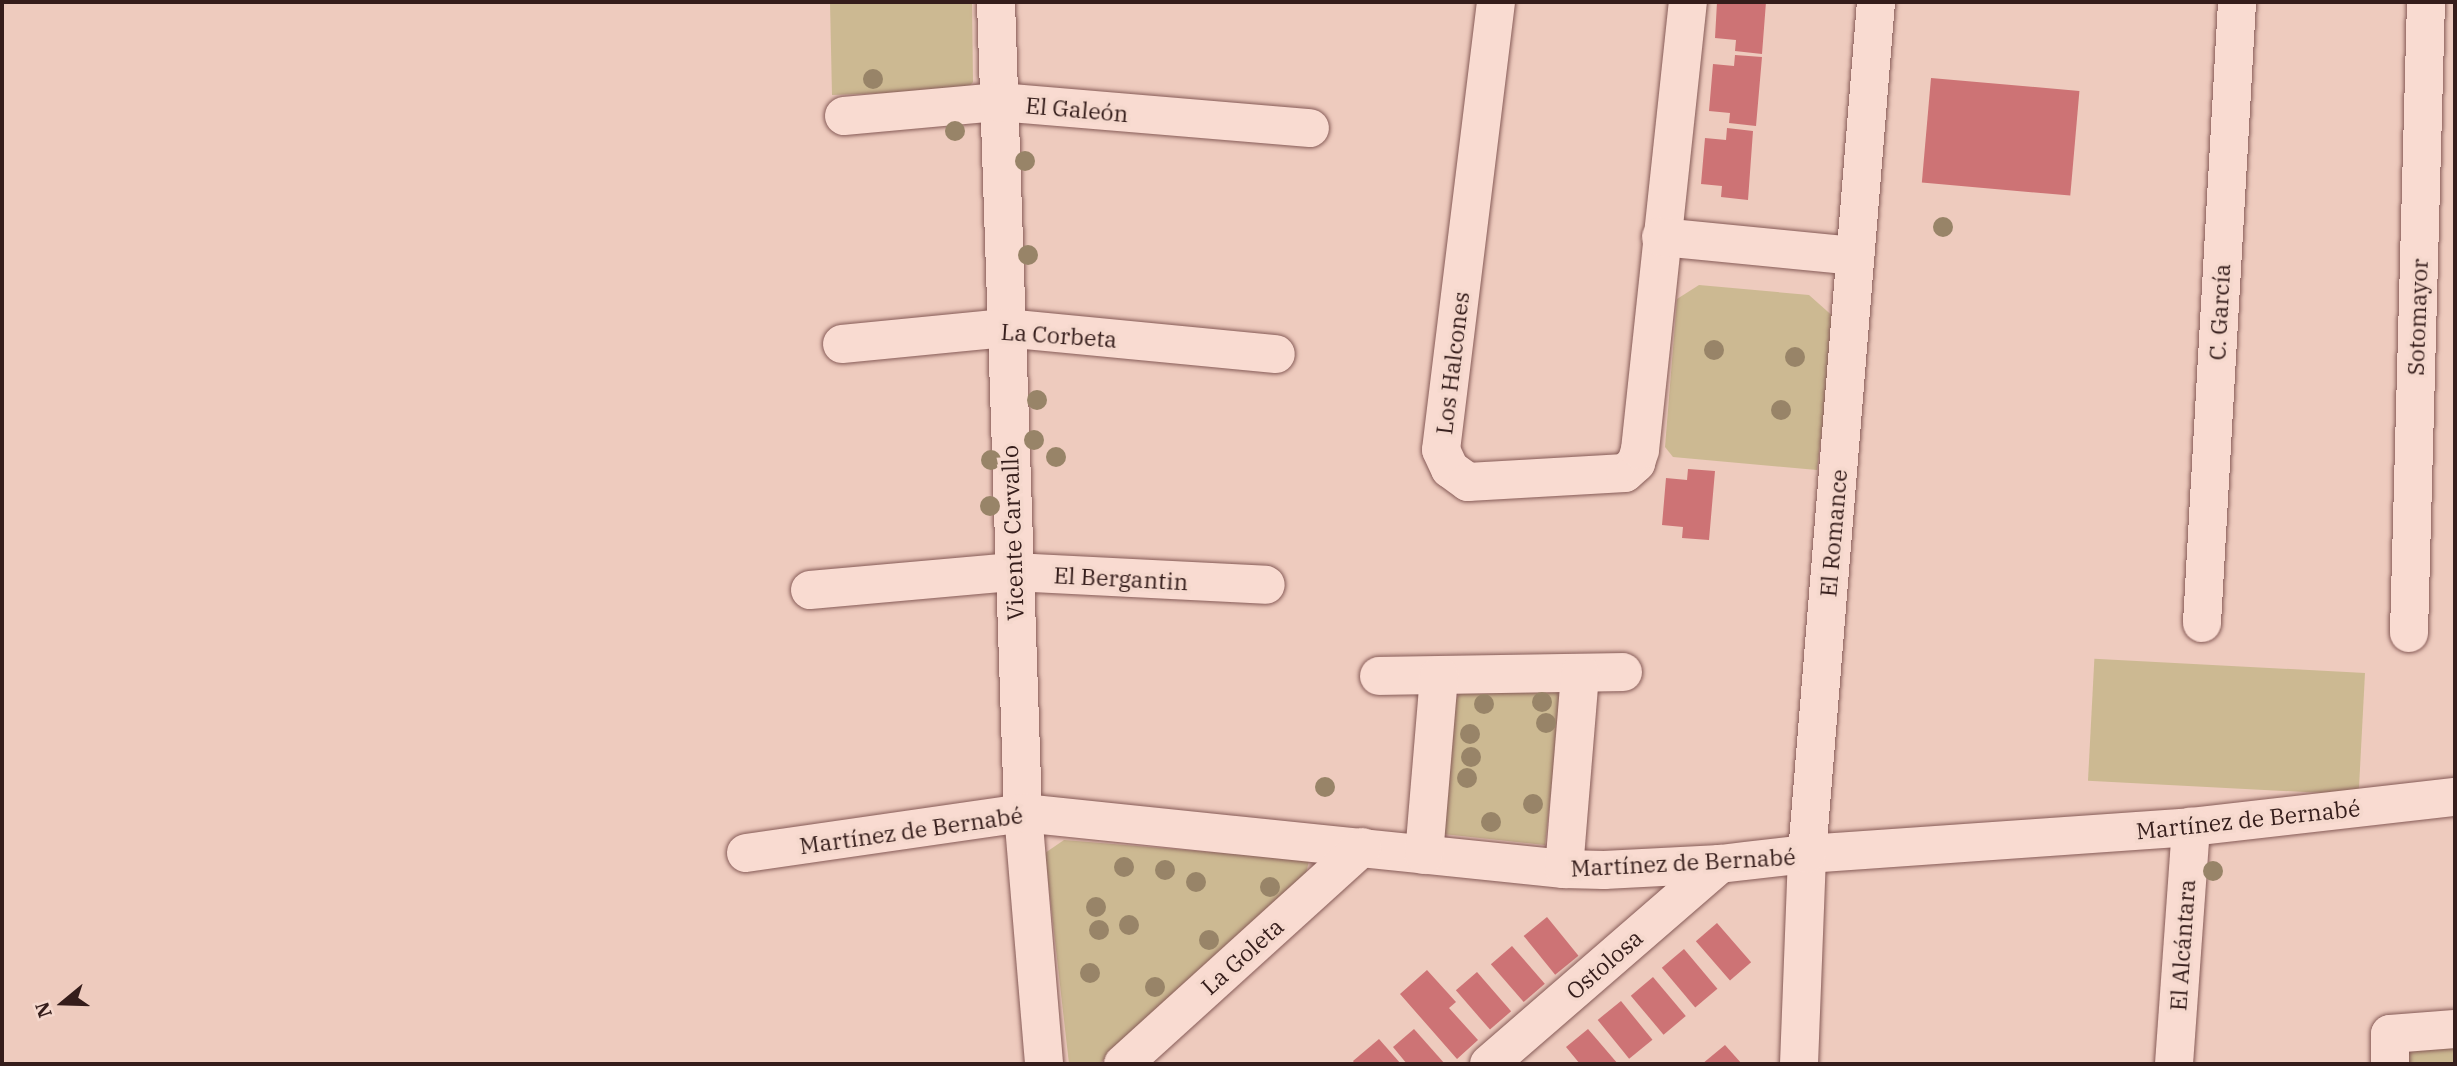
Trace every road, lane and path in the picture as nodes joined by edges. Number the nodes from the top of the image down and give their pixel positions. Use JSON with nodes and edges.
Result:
{"nodes":[{"id":1,"x":996,"y":2,"type":"edge"},
{"id":2,"x":1496,"y":2,"type":"edge"},
{"id":3,"x":1688,"y":2,"type":"edge"},
{"id":4,"x":1876,"y":2,"type":"edge"},
{"id":5,"x":2237,"y":2,"type":"edge"},
{"id":6,"x":2426,"y":2,"type":"edge"},
{"id":7,"x":999,"y":102,"type":"junction"},
{"id":8,"x":844,"y":116,"type":"dead end"},
{"id":9,"x":1310,"y":128,"type":"dead end"},
{"id":10,"x":1661,"y":237,"type":"junction"},
{"id":11,"x":1855,"y":256,"type":"junction"},
{"id":12,"x":1005,"y":328,"type":"junction"},
{"id":13,"x":842,"y":344,"type":"dead end"},
{"id":14,"x":1276,"y":354,"type":"dead end"},
{"id":15,"x":1013,"y":572,"type":"junction"},
{"id":16,"x":1266,"y":586,"type":"dead end"},
{"id":17,"x":810,"y":590,"type":"dead end"},
{"id":18,"x":2202,"y":623,"type":"dead end"},
{"id":19,"x":2409,"y":633,"type":"dead end"},
{"id":20,"x":1623,"y":672,"type":"dead end"},
{"id":21,"x":1580,"y":674,"type":"junction"},
{"id":22,"x":1380,"y":676,"type":"dead end"},
{"id":23,"x":1439,"y":677,"type":"junction"},
{"id":24,"x":2455,"y":797,"type":"edge"},
{"id":25,"x":1023,"y":813,"type":"junction"},
{"id":26,"x":2191,"y":827,"type":"junction"},
{"id":27,"x":1362,"y":848,"type":"junction"},
{"id":28,"x":746,"y":853,"type":"dead end"},
{"id":29,"x":1807,"y":854,"type":"junction"},
{"id":30,"x":1424,"y":855,"type":"junction"},
{"id":31,"x":1720,"y":864,"type":"junction"},
{"id":32,"x":1564,"y":869,"type":"junction"},
{"id":33,"x":2455,"y":1029,"type":"edge"},
{"id":34,"x":1044,"y":1064,"type":"edge"},
{"id":35,"x":1123,"y":1064,"type":"edge"},
{"id":36,"x":1489,"y":1064,"type":"edge"},
{"id":37,"x":1799,"y":1064,"type":"edge"},
{"id":38,"x":2159,"y":1064,"type":"edge"},
{"id":39,"x":2174,"y":1064,"type":"edge"},
{"id":40,"x":2390,"y":1064,"type":"edge"}],
"edges":[{"from":1,"to":7,"type":"street","name":"Vicente Carvallo"},
{"from":2,"to":10,"type":"street","name":"Los Halcones"},
{"from":3,"to":10,"type":"street","name":"Los Halcones"},
{"from":4,"to":11,"type":"street","name":"El Romance"},
{"from":5,"to":18,"type":"street","name":"C. García"},
{"from":6,"to":19,"type":"street","name":"Sotomayor"},
{"from":7,"to":8,"type":"street","name":"El Galeón"},
{"from":7,"to":9,"type":"street","name":"El Galeón"},
{"from":7,"to":12,"type":"street","name":"Vicente Carvallo"},
{"from":10,"to":11,"type":"street"},
{"from":11,"to":29,"type":"street","name":"El Romance"},
{"from":12,"to":13,"type":"street","name":"La Corbeta"},
{"from":12,"to":14,"type":"street","name":"La Corbeta"},
{"from":12,"to":15,"type":"street","name":"Vicente Carvallo"},
{"from":15,"to":16,"type":"street","name":"El Bergantin"},
{"from":15,"to":17,"type":"street","name":"El Bergantin"},
{"from":15,"to":25,"type":"street","name":"Vicente Carvallo"},
{"from":20,"to":21,"type":"street"},
{"from":21,"to":23,"type":"street"},
{"from":21,"to":32,"type":"street"},
{"from":22,"to":23,"type":"street"},
{"from":23,"to":30,"type":"street"},
{"from":24,"to":26,"type":"street","name":"Martínez de Bernabé"},
{"from":25,"to":27,"type":"street","name":"Martínez de Bernabé"},
{"from":25,"to":28,"type":"street","name":"Martínez de Bernabé"},
{"from":25,"to":34,"type":"street","name":"Vicente Carvallo"},
{"from":26,"to":29,"type":"street","name":"Martínez de Bernabé"},
{"from":26,"to":39,"type":"street","name":"El Alcántara"},
{"from":27,"to":30,"type":"street","name":"Martínez de Bernabé"},
{"from":27,"to":35,"type":"street","name":"La Goleta"},
{"from":29,"to":31,"type":"street","name":"Martínez de Bernabé"},
{"from":29,"to":37,"type":"street","name":"El Romance"},
{"from":30,"to":32,"type":"street","name":"Martínez de Bernabé"},
{"from":31,"to":32,"type":"street","name":"Martínez de Bernabé"},
{"from":31,"to":36,"type":"street","name":"Ostolosa"},
{"from":33,"to":40,"type":"street"},
{"from":38,"to":39,"type":"street","name":"El Alcántara"}]}
